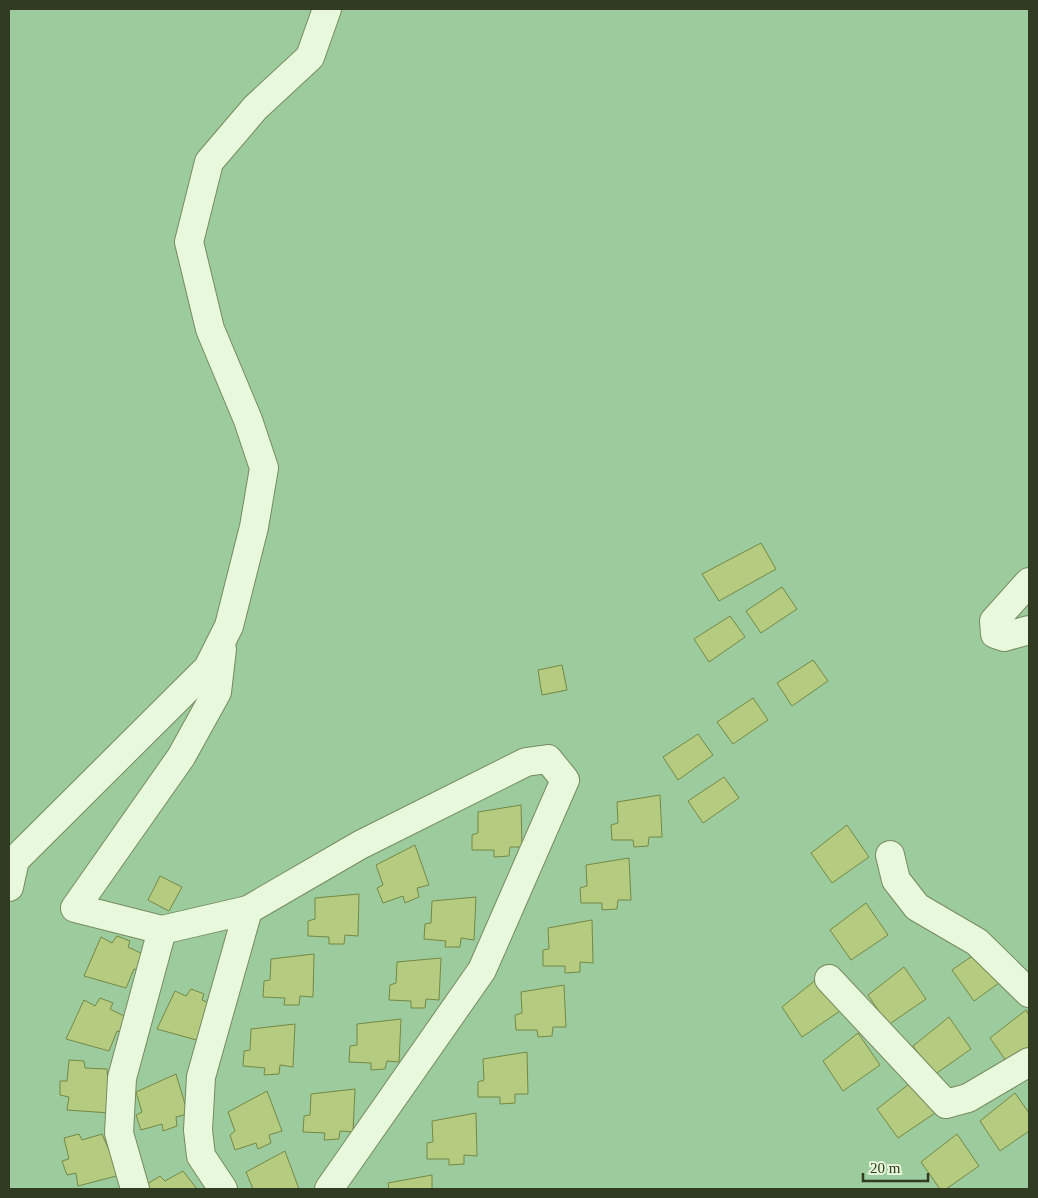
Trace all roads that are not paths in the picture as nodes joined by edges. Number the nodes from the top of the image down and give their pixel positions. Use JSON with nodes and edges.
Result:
{"nodes":[{"id":1,"x":327,"y":9,"type":"edge"},
{"id":2,"x":1029,"y":582,"type":"edge"},
{"id":3,"x":1029,"y":630,"type":"edge"},
{"id":4,"x":224,"y":637,"type":"junction"},
{"id":5,"x":890,"y":855,"type":"dead end"},
{"id":6,"x":9,"y":887,"type":"edge"},
{"id":7,"x":248,"y":910,"type":"junction"},
{"id":8,"x":162,"y":930,"type":"junction"},
{"id":9,"x":829,"y":979,"type":"dead end"},
{"id":10,"x":1029,"y":993,"type":"edge"},
{"id":11,"x":1029,"y":1062,"type":"edge"},
{"id":12,"x":135,"y":1189,"type":"edge"},
{"id":13,"x":223,"y":1189,"type":"edge"},
{"id":14,"x":329,"y":1189,"type":"edge"}],
"edges":[{"from":1,"to":4,"type":"street"},
{"from":2,"to":3,"type":"street"},
{"from":4,"to":6,"type":"street"},
{"from":4,"to":8,"type":"street"},
{"from":5,"to":10,"type":"street"},
{"from":7,"to":8,"type":"street"},
{"from":7,"to":13,"type":"street"},
{"from":7,"to":14,"type":"street"},
{"from":8,"to":12,"type":"street"},
{"from":9,"to":11,"type":"street"}]}
